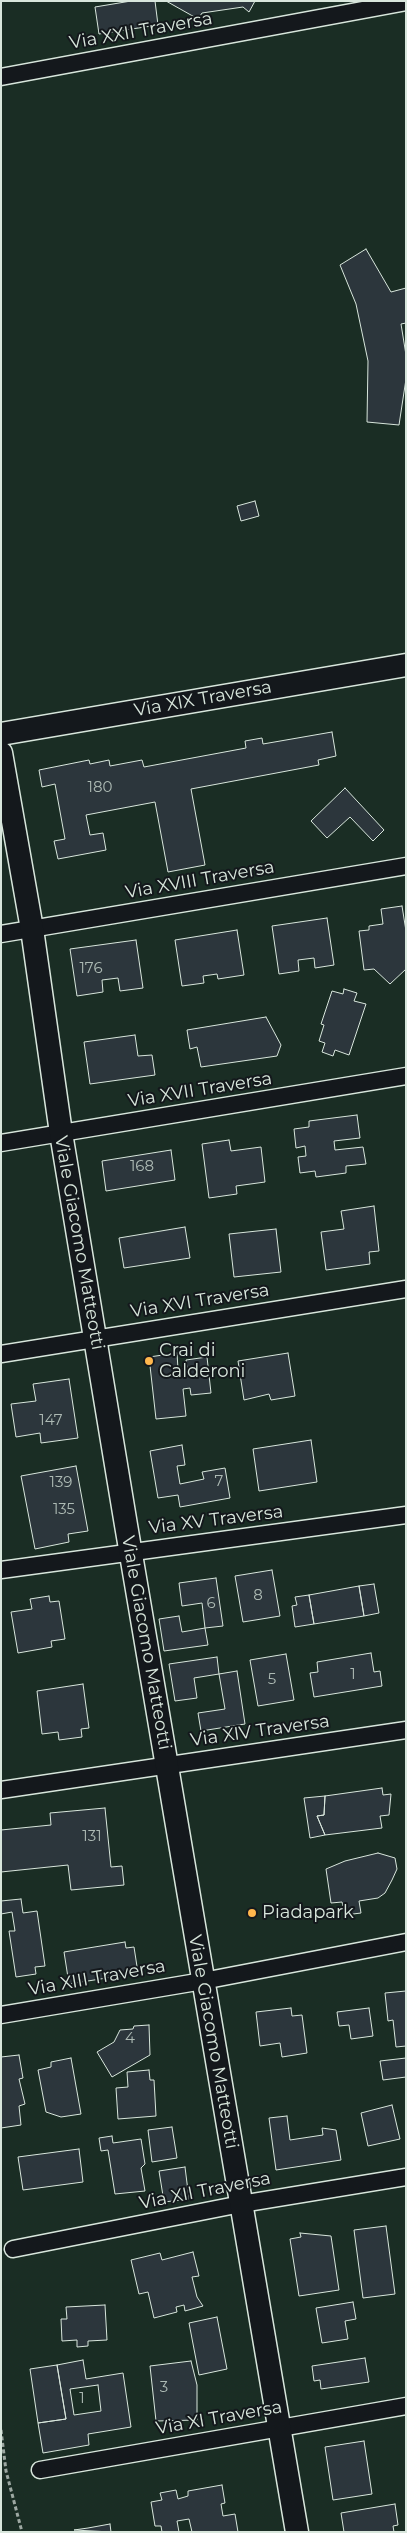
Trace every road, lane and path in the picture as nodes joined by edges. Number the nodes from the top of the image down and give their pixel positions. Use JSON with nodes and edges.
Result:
{"nodes":[{"id":1,"x":406,"y":2,"type":"edge"},
{"id":2,"x":1,"y":77,"type":"edge"},
{"id":3,"x":406,"y":665,"type":"edge"},
{"id":4,"x":1,"y":734,"type":"edge"},
{"id":5,"x":1,"y":753,"type":"edge"},
{"id":6,"x":406,"y":866,"type":"edge"},
{"id":7,"x":32,"y":929,"type":"junction"},
{"id":8,"x":1,"y":934,"type":"edge"},
{"id":9,"x":406,"y":1076,"type":"edge"},
{"id":10,"x":61,"y":1133,"type":"junction"},
{"id":11,"x":1,"y":1143,"type":"edge"},
{"id":12,"x":406,"y":1289,"type":"edge"},
{"id":13,"x":96,"y":1338,"type":"junction"},
{"id":14,"x":1,"y":1354,"type":"edge"},
{"id":15,"x":406,"y":1515,"type":"edge"},
{"id":16,"x":130,"y":1551,"type":"junction"},
{"id":17,"x":1,"y":1570,"type":"edge"},
{"id":18,"x":406,"y":1730,"type":"edge"},
{"id":19,"x":166,"y":1765,"type":"junction"},
{"id":20,"x":1,"y":1790,"type":"edge"},
{"id":21,"x":406,"y":1942,"type":"edge"},
{"id":22,"x":203,"y":1980,"type":"junction"},
{"id":23,"x":1,"y":2015,"type":"edge"},
{"id":24,"x":406,"y":2177,"type":"edge"},
{"id":25,"x":241,"y":2204,"type":"junction"},
{"id":26,"x":13,"y":2248,"type":"dead end"},
{"id":27,"x":406,"y":2406,"type":"edge"},
{"id":28,"x":280,"y":2427,"type":"junction"},
{"id":29,"x":1,"y":2430,"type":"edge"},
{"id":30,"x":40,"y":2470,"type":"dead end"},
{"id":31,"x":22,"y":2532,"type":"edge"},
{"id":32,"x":297,"y":2532,"type":"edge"}],
"edges":[{"from":1,"to":2,"type":"street","name":"Via XXII Traversa"},
{"from":3,"to":4,"type":"street","name":"Via XIX Traversa"},
{"from":5,"to":7,"type":"street","name":"Viale Giacomo Matteotti"},
{"from":6,"to":7,"type":"street","name":"Via XVIII Traversa"},
{"from":7,"to":8,"type":"street","name":"Via XVIII Traversa"},
{"from":7,"to":10,"type":"street","name":"Viale Giacomo Matteotti"},
{"from":9,"to":10,"type":"street","name":"Via XVII Traversa"},
{"from":10,"to":11,"type":"street","name":"Via XVII Traversa"},
{"from":10,"to":13,"type":"street","name":"Viale Giacomo Matteotti"},
{"from":12,"to":13,"type":"street","name":"Via XVI Traversa"},
{"from":13,"to":14,"type":"street","name":"Via XVI Traversa"},
{"from":13,"to":16,"type":"street","name":"Viale Giacomo Matteotti"},
{"from":15,"to":16,"type":"street","name":"Via XV Traversa"},
{"from":16,"to":17,"type":"street","name":"Via XV Traversa"},
{"from":16,"to":19,"type":"street","name":"Viale Giacomo Matteotti"},
{"from":18,"to":19,"type":"street","name":"Via XIV Traversa"},
{"from":19,"to":20,"type":"street","name":"Via XIV Traversa"},
{"from":19,"to":22,"type":"street","name":"Viale Giacomo Matteotti"},
{"from":21,"to":22,"type":"street","name":"Via XIII Traversa"},
{"from":22,"to":23,"type":"street","name":"Via XIII Traversa"},
{"from":22,"to":25,"type":"street","name":"Viale Giacomo Matteotti"},
{"from":24,"to":25,"type":"street","name":"Via XII Traversa"},
{"from":25,"to":26,"type":"street","name":"Via XII Traversa"},
{"from":25,"to":28,"type":"street","name":"Viale Giacomo Matteotti"},
{"from":27,"to":28,"type":"street","name":"Via XI Traversa"},
{"from":28,"to":30,"type":"street","name":"Via XI Traversa"},
{"from":28,"to":32,"type":"street","name":"Viale Giacomo Matteotti"},
{"from":29,"to":31,"type":"path"}]}
